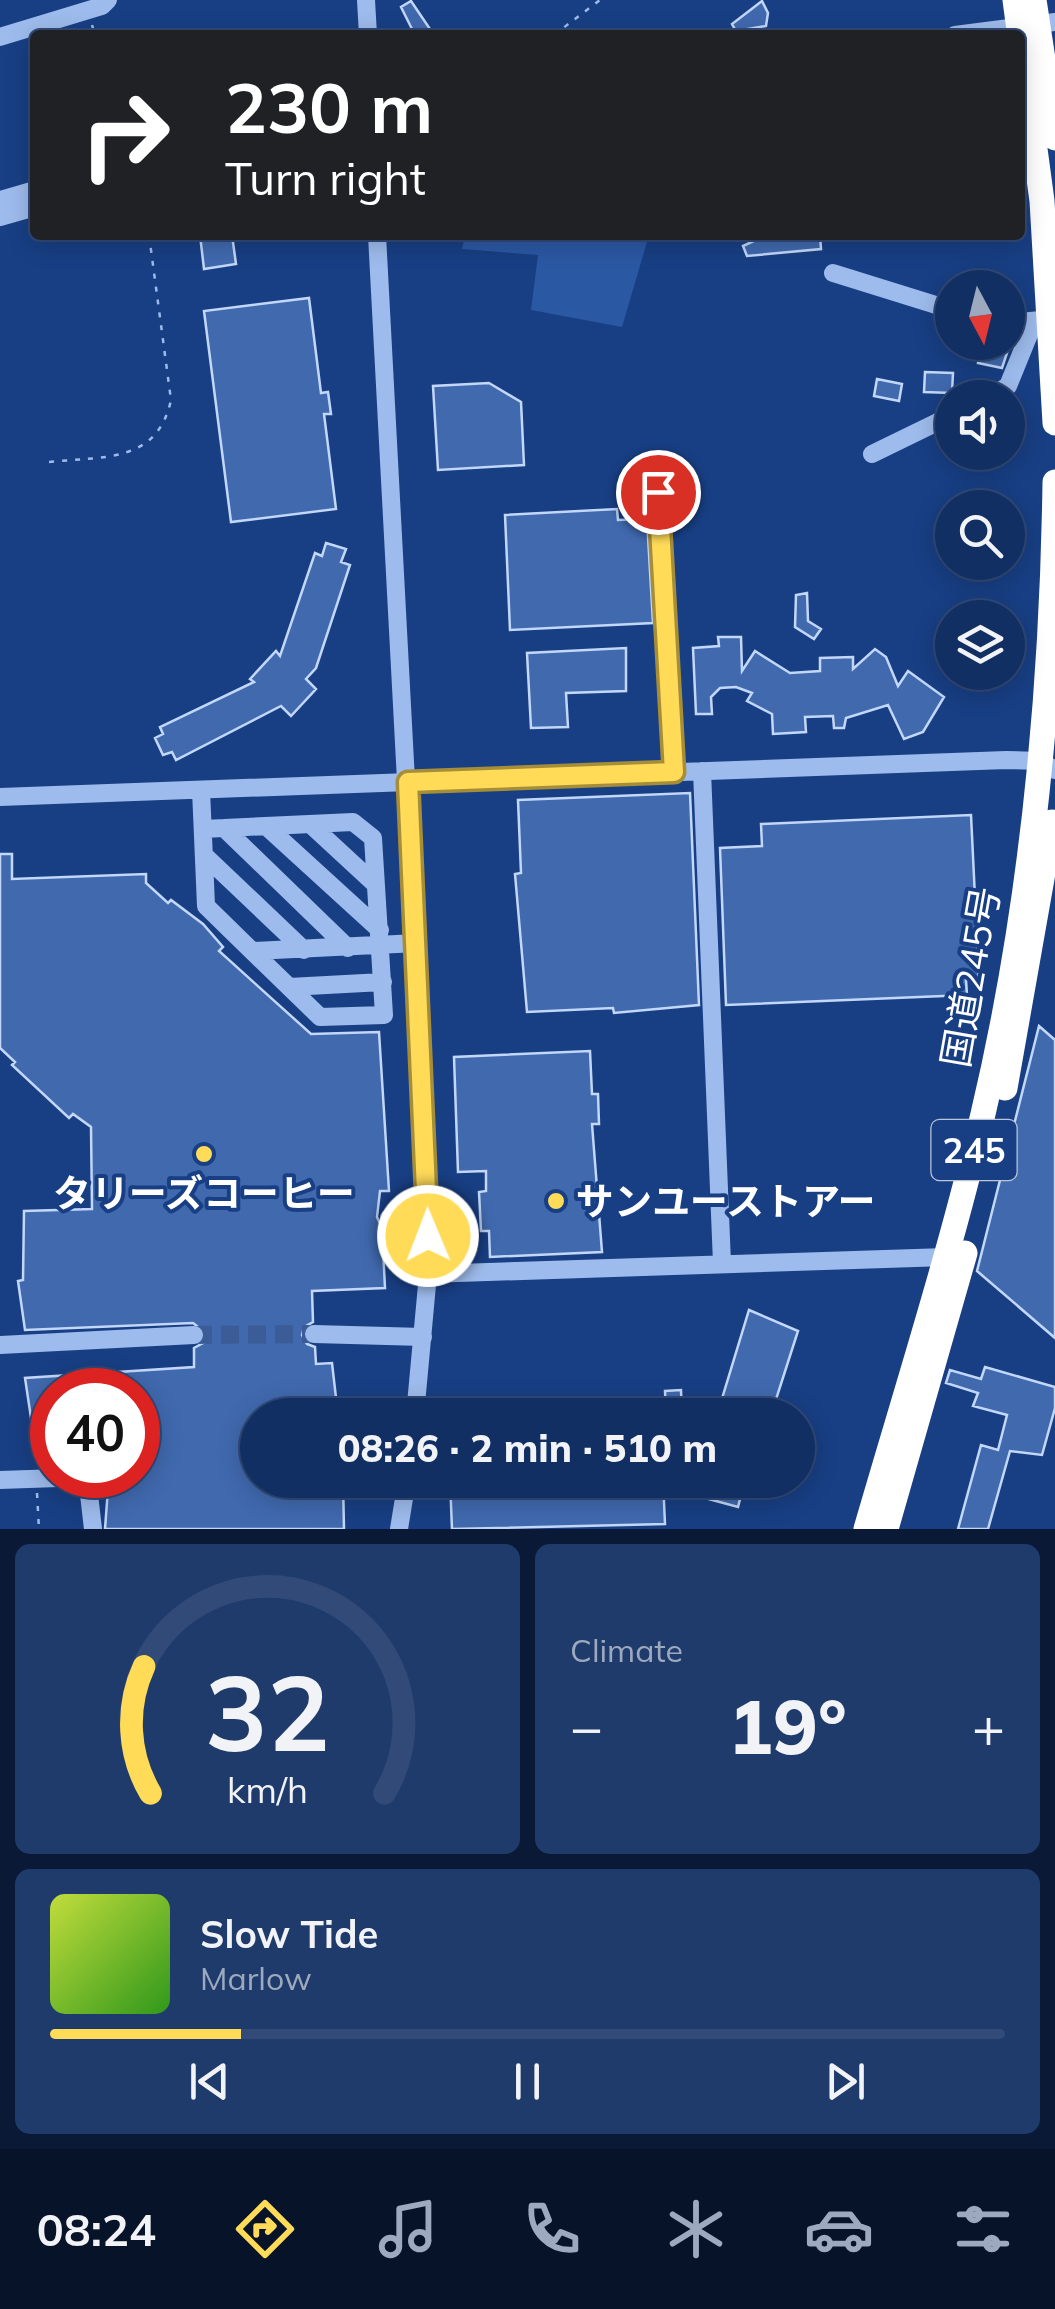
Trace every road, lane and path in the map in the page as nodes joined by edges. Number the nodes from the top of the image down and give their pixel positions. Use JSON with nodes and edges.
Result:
{"nodes":[{"id":1,"x":108,"y":0,"type":"edge"},
{"id":2,"x":366,"y":0,"type":"edge"},
{"id":3,"x":600,"y":0,"type":"edge"},
{"id":4,"x":1016,"y":0,"type":"edge"},
{"id":5,"x":90,"y":19,"type":"dead end"},
{"id":6,"x":38,"y":30,"type":"edge"},
{"id":7,"x":93,"y":30,"type":"edge"},
{"id":8,"x":368,"y":30,"type":"edge"},
{"id":9,"x":561,"y":30,"type":"edge"},
{"id":10,"x":30,"y":31,"type":"edge"},
{"id":11,"x":1035,"y":31,"type":"edge"},
{"id":12,"x":0,"y":37,"type":"edge"},
{"id":13,"x":1055,"y":138,"type":"edge"},
{"id":14,"x":30,"y":191,"type":"edge"},
{"id":15,"x":0,"y":200,"type":"edge"},
{"id":16,"x":30,"y":208,"type":"edge"},
{"id":17,"x":0,"y":217,"type":"edge"},
{"id":18,"x":150,"y":240,"type":"edge"},
{"id":19,"x":377,"y":240,"type":"edge"},
{"id":20,"x":833,"y":273,"type":"dead end"},
{"id":21,"x":935,"y":305,"type":"edge"},
{"id":22,"x":1046,"y":318,"type":"edge"},
{"id":23,"x":1011,"y":380,"type":"edge"},
{"id":24,"x":935,"y":423,"type":"edge"},
{"id":25,"x":1055,"y":423,"type":"edge"},
{"id":26,"x":872,"y":454,"type":"dead end"},
{"id":27,"x":49,"y":462,"type":"dead end"},
{"id":28,"x":1055,"y":482,"type":"edge"},
{"id":29,"x":658,"y":492,"type":"dead end"},
{"id":30,"x":1047,"y":765,"type":"edge"},
{"id":31,"x":674,"y":772,"type":"junction"},
{"id":32,"x":702,"y":772,"type":"junction"},
{"id":33,"x":408,"y":782,"type":"junction"},
{"id":34,"x":201,"y":790,"type":"junction"},
{"id":35,"x":1055,"y":797,"type":"edge"},
{"id":36,"x":0,"y":798,"type":"edge"},
{"id":37,"x":310,"y":824,"type":"junction"},
{"id":38,"x":266,"y":826,"type":"junction"},
{"id":39,"x":224,"y":828,"type":"junction"},
{"id":40,"x":203,"y":829,"type":"junction"},
{"id":41,"x":204,"y":855,"type":"junction"},
{"id":42,"x":376,"y":885,"type":"junction"},
{"id":43,"x":381,"y":938,"type":"junction"},
{"id":44,"x":417,"y":943,"type":"junction"},
{"id":45,"x":348,"y":948,"type":"junction"},
{"id":46,"x":304,"y":950,"type":"junction"},
{"id":47,"x":252,"y":951,"type":"junction"},
{"id":48,"x":383,"y":982,"type":"junction"},
{"id":49,"x":289,"y":987,"type":"junction"},
{"id":50,"x":428,"y":1217,"type":"junction"},
{"id":51,"x":389,"y":1218,"type":"dead end"},
{"id":52,"x":946,"y":1257,"type":"junction"},
{"id":53,"x":722,"y":1263,"type":"junction"},
{"id":54,"x":428,"y":1274,"type":"junction"},
{"id":55,"x":314,"y":1334,"type":"tunnel mouth"},
{"id":56,"x":194,"y":1335,"type":"tunnel mouth"},
{"id":57,"x":422,"y":1337,"type":"junction"},
{"id":58,"x":0,"y":1345,"type":"edge"},
{"id":59,"x":417,"y":1398,"type":"edge"},
{"id":60,"x":30,"y":1478,"type":"edge"},
{"id":61,"x":0,"y":1480,"type":"edge"},
{"id":62,"x":37,"y":1498,"type":"edge"},
{"id":63,"x":89,"y":1498,"type":"edge"},
{"id":64,"x":404,"y":1498,"type":"edge"},
{"id":65,"x":39,"y":1529,"type":"edge"},
{"id":66,"x":93,"y":1529,"type":"edge"},
{"id":67,"x":399,"y":1529,"type":"edge"},
{"id":68,"x":866,"y":1529,"type":"edge"},
{"id":69,"x":886,"y":1529,"type":"edge"}],
"edges":[{"from":1,"to":6,"type":"street"},
{"from":2,"to":8,"type":"street"},
{"from":3,"to":9,"type":"path"},
{"from":4,"to":11,"type":"highway"},
{"from":5,"to":7,"type":"path"},
{"from":10,"to":12,"type":"street"},
{"from":11,"to":13,"type":"highway"},
{"from":11,"to":22,"type":"highway"},
{"from":14,"to":15,"type":"street"},
{"from":16,"to":17,"type":"street"},
{"from":18,"to":27,"type":"path"},
{"from":19,"to":33,"type":"street"},
{"from":20,"to":21,"type":"street"},
{"from":22,"to":23,"type":"street"},
{"from":22,"to":25,"type":"highway"},
{"from":24,"to":26,"type":"street"},
{"from":28,"to":30,"type":"highway","name":"国道245号","number":"245"},
{"from":29,"to":31,"type":"street"},
{"from":30,"to":32,"type":"street"},
{"from":30,"to":52,"type":"highway","name":"国道245号","number":"245"},
{"from":31,"to":32,"type":"street"},
{"from":31,"to":33,"type":"street"},
{"from":32,"to":53,"type":"street"},
{"from":33,"to":34,"type":"street"},
{"from":33,"to":44,"type":"street"},
{"from":34,"to":36,"type":"street"},
{"from":34,"to":40,"type":"street"},
{"from":35,"to":69,"type":"highway","name":"国道245号","number":"245"},
{"from":37,"to":38,"type":"street"},
{"from":37,"to":42,"type":"street"},
{"from":37,"to":42,"type":"street"},
{"from":38,"to":39,"type":"street"},
{"from":38,"to":43,"type":"street"},
{"from":39,"to":40,"type":"street"},
{"from":39,"to":45,"type":"street"},
{"from":40,"to":41,"type":"street"},
{"from":41,"to":46,"type":"street"},
{"from":41,"to":47,"type":"street"},
{"from":42,"to":43,"type":"street"},
{"from":43,"to":44,"type":"street"},
{"from":43,"to":45,"type":"street"},
{"from":43,"to":48,"type":"street"},
{"from":44,"to":50,"type":"street"},
{"from":45,"to":46,"type":"street"},
{"from":46,"to":47,"type":"street"},
{"from":47,"to":49,"type":"street"},
{"from":48,"to":49,"type":"street"},
{"from":48,"to":49,"type":"street"},
{"from":50,"to":51,"type":"street"},
{"from":50,"to":54,"type":"street"},
{"from":52,"to":53,"type":"street"},
{"from":52,"to":68,"type":"highway","name":"国道245号","number":"245"},
{"from":53,"to":54,"type":"street"},
{"from":54,"to":57,"type":"street"},
{"from":55,"to":57,"type":"street"},
{"from":56,"to":58,"type":"street"},
{"from":57,"to":59,"type":"street"},
{"from":60,"to":61,"type":"street"},
{"from":62,"to":65,"type":"path"},
{"from":63,"to":66,"type":"street"},
{"from":64,"to":67,"type":"street"}]}
